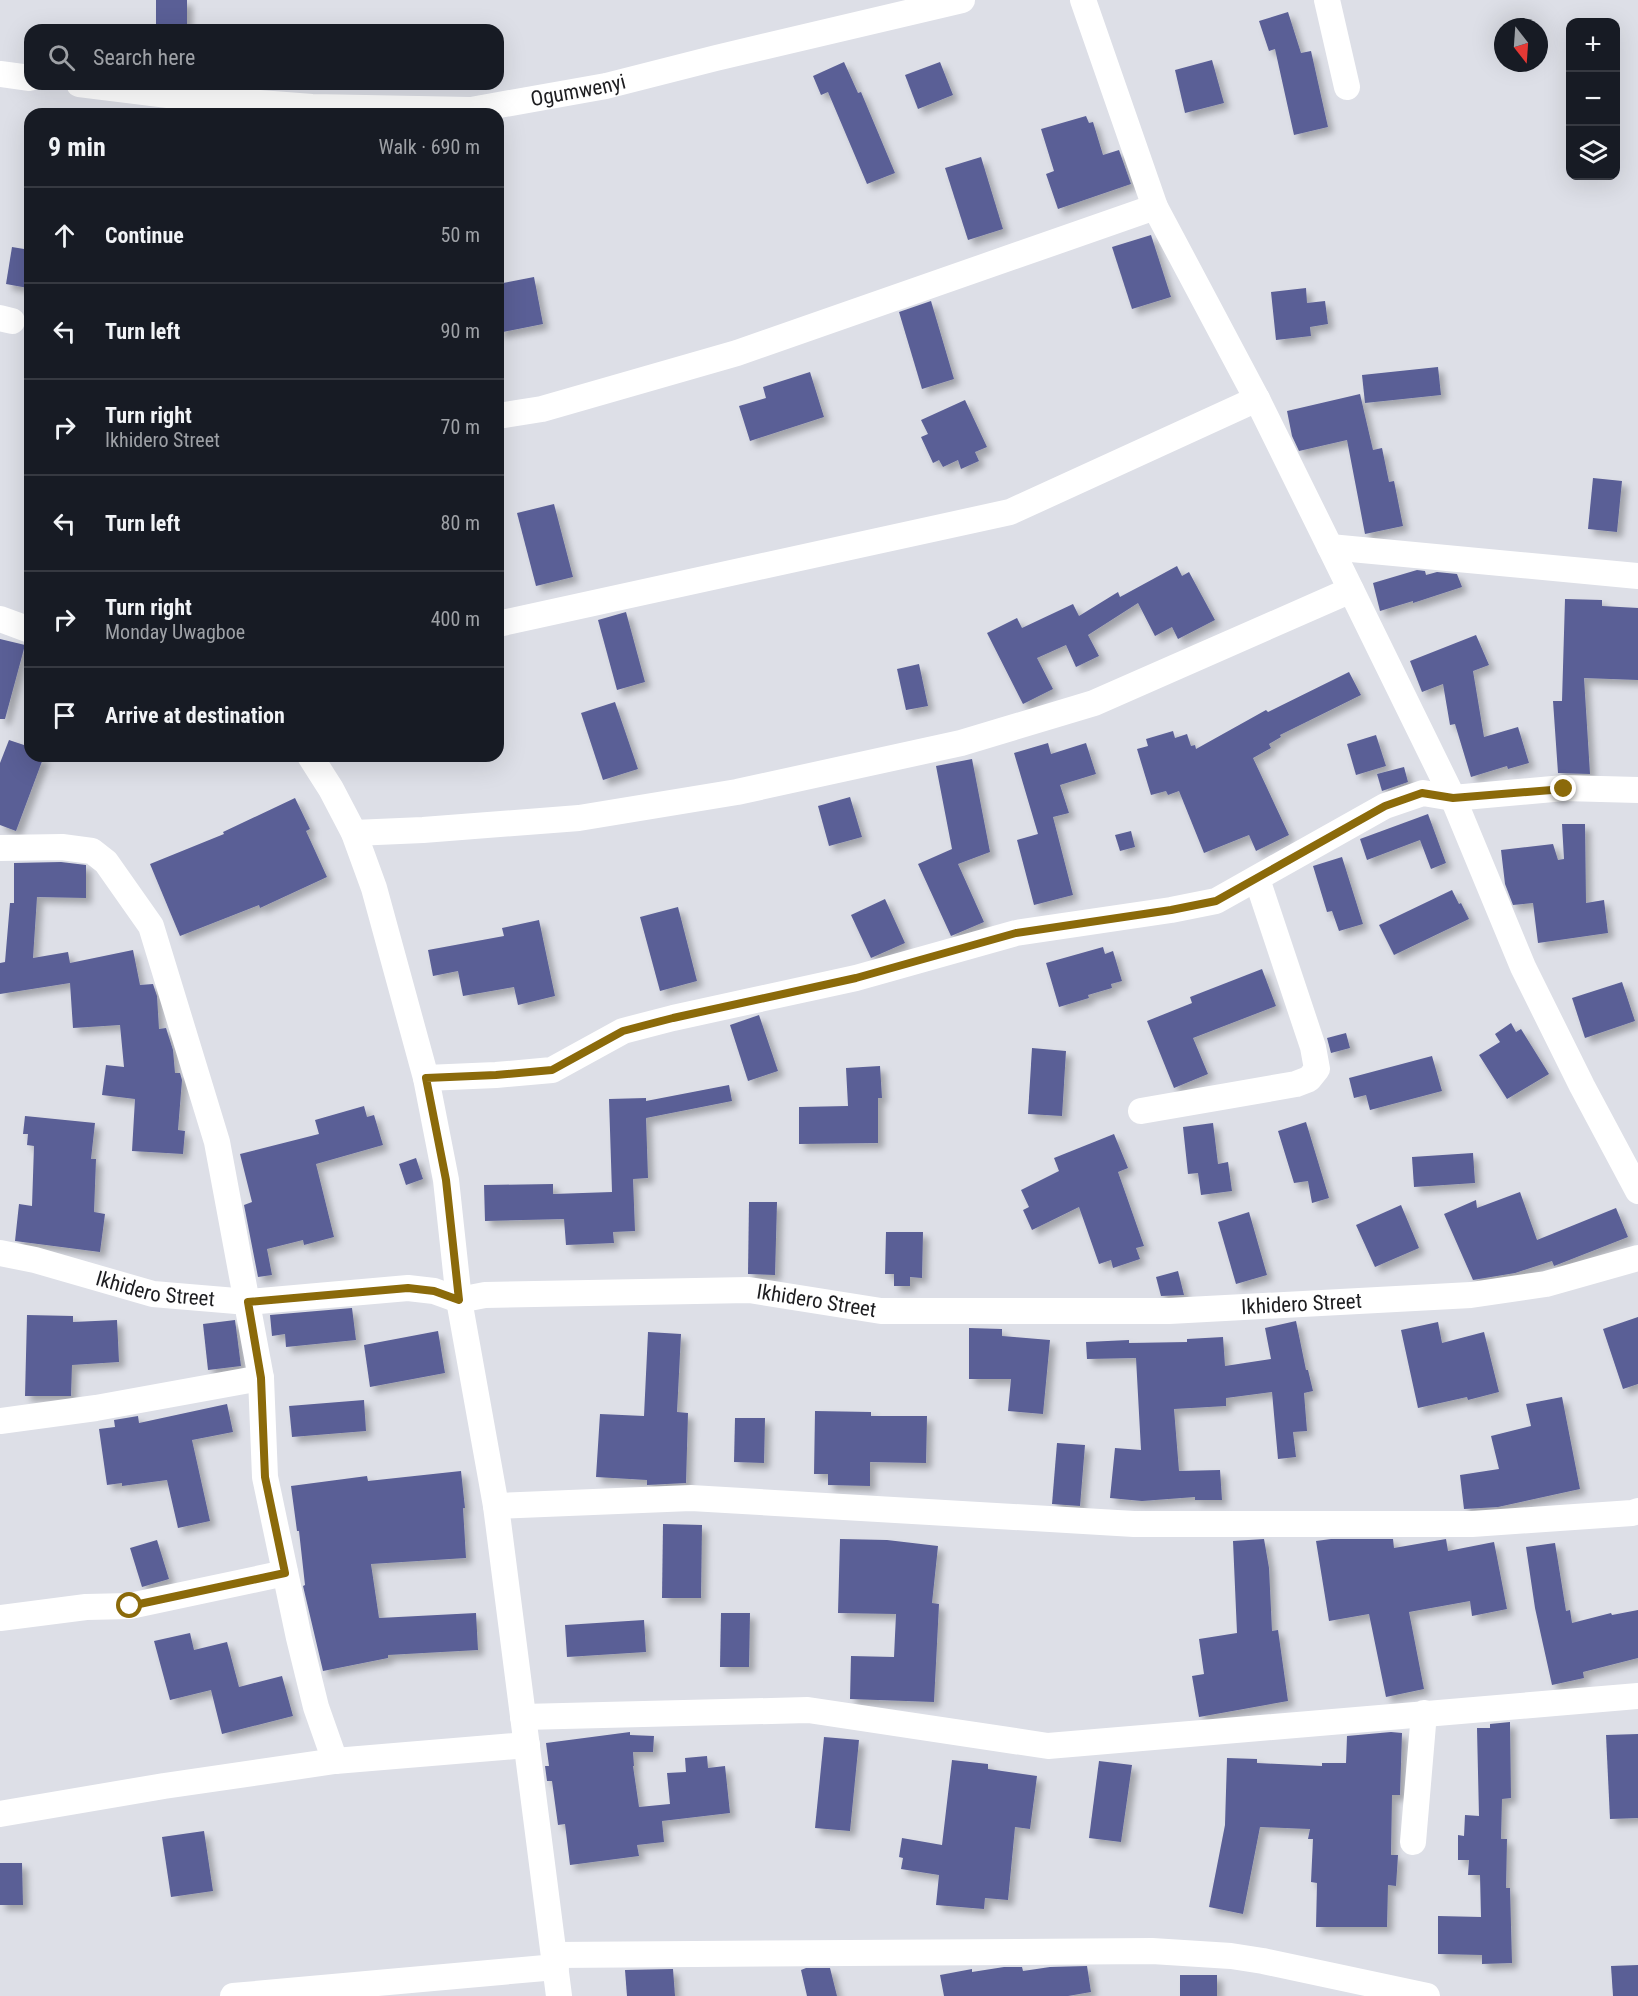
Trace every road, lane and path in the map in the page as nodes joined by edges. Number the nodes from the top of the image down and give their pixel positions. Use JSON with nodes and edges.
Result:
{"nodes":[{"id":1,"x":962,"y":0,"type":"edge"},
{"id":2,"x":1083,"y":0,"type":"edge"},
{"id":3,"x":1327,"y":0,"type":"edge"},
{"id":4,"x":0,"y":74,"type":"edge"},
{"id":5,"x":24,"y":77,"type":"edge"},
{"id":6,"x":1347,"y":87,"type":"dead end"},
{"id":7,"x":108,"y":90,"type":"edge"},
{"id":8,"x":185,"y":106,"type":"edge"},
{"id":9,"x":365,"y":108,"type":"edge"},
{"id":10,"x":482,"y":108,"type":"edge"},
{"id":11,"x":1155,"y":207,"type":"junction"},
{"id":12,"x":1257,"y":399,"type":"junction"},
{"id":13,"x":504,"y":415,"type":"edge"},
{"id":14,"x":1330,"y":547,"type":"junction"},
{"id":15,"x":1638,"y":576,"type":"edge"},
{"id":16,"x":1351,"y":590,"type":"junction"},
{"id":17,"x":0,"y":620,"type":"edge"},
{"id":18,"x":504,"y":623,"type":"edge"},
{"id":19,"x":24,"y":628,"type":"edge"},
{"id":20,"x":314,"y":762,"type":"edge"},
{"id":21,"x":1638,"y":790,"type":"edge"},
{"id":22,"x":1453,"y":798,"type":"junction"},
{"id":23,"x":354,"y":833,"type":"junction"},
{"id":24,"x":0,"y":848,"type":"edge"},
{"id":25,"x":1257,"y":879,"type":"junction"},
{"id":26,"x":426,"y":1078,"type":"junction"},
{"id":27,"x":1141,"y":1111,"type":"dead end"},
{"id":28,"x":1638,"y":1191,"type":"edge"},
{"id":29,"x":0,"y":1253,"type":"edge"},
{"id":30,"x":1638,"y":1258,"type":"edge"},
{"id":31,"x":459,"y":1300,"type":"junction"},
{"id":32,"x":248,"y":1302,"type":"junction"},
{"id":33,"x":261,"y":1378,"type":"junction"},
{"id":34,"x":0,"y":1421,"type":"edge"},
{"id":35,"x":496,"y":1506,"type":"junction"},
{"id":36,"x":1638,"y":1511,"type":"edge"},
{"id":37,"x":285,"y":1573,"type":"junction"},
{"id":38,"x":0,"y":1618,"type":"edge"},
{"id":39,"x":1638,"y":1696,"type":"edge"},
{"id":40,"x":1424,"y":1713,"type":"junction"},
{"id":41,"x":523,"y":1716,"type":"junction"},
{"id":42,"x":527,"y":1745,"type":"junction"},
{"id":43,"x":335,"y":1761,"type":"junction"},
{"id":44,"x":0,"y":1814,"type":"edge"},
{"id":45,"x":1413,"y":1842,"type":"dead end"},
{"id":46,"x":555,"y":1961,"type":"junction"},
{"id":47,"x":1417,"y":1995,"type":"edge"},
{"id":48,"x":233,"y":1996,"type":"edge"},
{"id":49,"x":559,"y":1996,"type":"edge"}],
"edges":[{"from":1,"to":10,"type":"street","name":"Ogumwenyi"},
{"from":2,"to":11,"type":"street"},
{"from":3,"to":6,"type":"street"},
{"from":4,"to":5,"type":"street"},
{"from":7,"to":8,"type":"street","name":"Ogumwenyi"},
{"from":8,"to":9,"type":"street","name":"Ogumwenyi"},
{"from":11,"to":12,"type":"street"},
{"from":11,"to":13,"type":"street"},
{"from":12,"to":14,"type":"street"},
{"from":12,"to":18,"type":"street"},
{"from":14,"to":15,"type":"street"},
{"from":14,"to":16,"type":"street"},
{"from":16,"to":22,"type":"street"},
{"from":16,"to":23,"type":"street"},
{"from":17,"to":19,"type":"street"},
{"from":20,"to":23,"type":"street"},
{"from":21,"to":22,"type":"street"},
{"from":22,"to":25,"type":"street"},
{"from":22,"to":28,"type":"street"},
{"from":23,"to":26,"type":"street"},
{"from":24,"to":32,"type":"street"},
{"from":25,"to":26,"type":"street"},
{"from":25,"to":27,"type":"street"},
{"from":26,"to":31,"type":"street"},
{"from":29,"to":32,"type":"street","name":"Ikhidero Street"},
{"from":30,"to":31,"type":"street","name":"Ikhidero Street"},
{"from":31,"to":32,"type":"street","name":"Ikhidero Street"},
{"from":31,"to":35,"type":"street"},
{"from":32,"to":33,"type":"street"},
{"from":33,"to":34,"type":"street"},
{"from":33,"to":37,"type":"street"},
{"from":35,"to":36,"type":"street"},
{"from":35,"to":41,"type":"street"},
{"from":37,"to":38,"type":"street"},
{"from":37,"to":43,"type":"street"},
{"from":39,"to":40,"type":"street"},
{"from":40,"to":41,"type":"street"},
{"from":40,"to":45,"type":"street"},
{"from":41,"to":42,"type":"street"},
{"from":42,"to":43,"type":"street"},
{"from":42,"to":46,"type":"street"},
{"from":43,"to":44,"type":"street"},
{"from":46,"to":47,"type":"street"},
{"from":46,"to":48,"type":"street"},
{"from":46,"to":49,"type":"street"}]}
